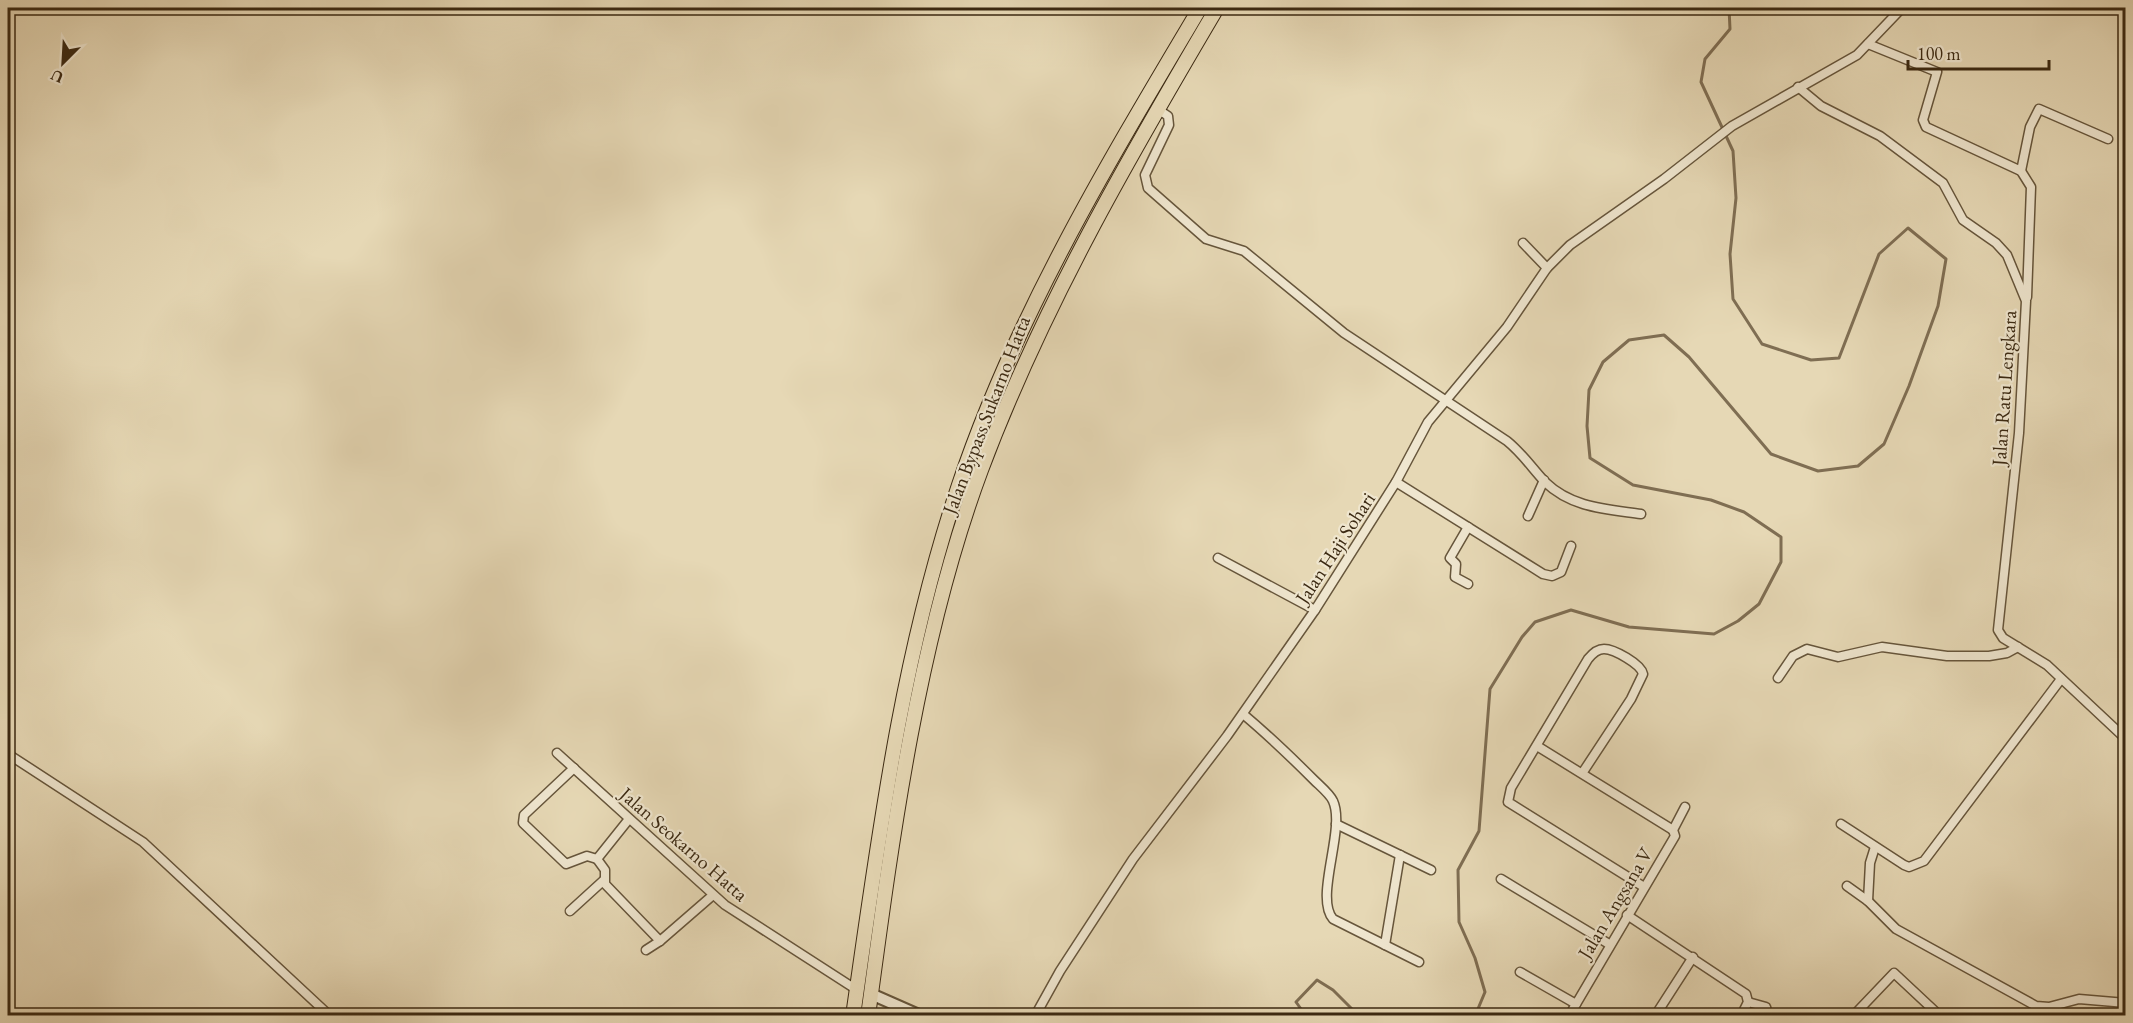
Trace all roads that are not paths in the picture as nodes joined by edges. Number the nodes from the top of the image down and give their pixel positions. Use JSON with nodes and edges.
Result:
{"nodes":[{"id":1,"x":1200,"y":8,"type":"edge"},
{"id":2,"x":1217,"y":8,"type":"edge"},
{"id":3,"x":1902,"y":8,"type":"edge"},
{"id":4,"x":1868,"y":44,"type":"junction"},
{"id":5,"x":1798,"y":87,"type":"junction"},
{"id":6,"x":1159,"y":110,"type":"junction"},
{"id":7,"x":2108,"y":139,"type":"dead end"},
{"id":8,"x":2021,"y":171,"type":"junction"},
{"id":9,"x":1523,"y":243,"type":"dead end"},
{"id":10,"x":1547,"y":268,"type":"junction"},
{"id":11,"x":2026,"y":301,"type":"junction"},
{"id":12,"x":1444,"y":400,"type":"junction"},
{"id":13,"x":1544,"y":480,"type":"junction"},
{"id":14,"x":1396,"y":482,"type":"junction"},
{"id":15,"x":1641,"y":514,"type":"dead end"},
{"id":16,"x":1528,"y":516,"type":"dead end"},
{"id":17,"x":1468,"y":527,"type":"junction"},
{"id":18,"x":1571,"y":546,"type":"dead end"},
{"id":19,"x":1218,"y":558,"type":"dead end"},
{"id":20,"x":1468,"y":584,"type":"dead end"},
{"id":21,"x":1315,"y":610,"type":"junction"},
{"id":22,"x":2018,"y":647,"type":"junction"},
{"id":23,"x":1778,"y":678,"type":"dead end"},
{"id":24,"x":2061,"y":680,"type":"junction"},
{"id":25,"x":1243,"y":714,"type":"junction"},
{"id":26,"x":2126,"y":740,"type":"edge"},
{"id":27,"x":1538,"y":746,"type":"junction"},
{"id":28,"x":557,"y":753,"type":"dead end"},
{"id":29,"x":8,"y":754,"type":"edge"},
{"id":30,"x":574,"y":768,"type":"junction"},
{"id":31,"x":1583,"y":772,"type":"junction"},
{"id":32,"x":1685,"y":807,"type":"dead end"},
{"id":33,"x":629,"y":819,"type":"junction"},
{"id":34,"x":1335,"y":824,"type":"junction"},
{"id":35,"x":1841,"y":824,"type":"dead end"},
{"id":36,"x":1673,"y":830,"type":"junction"},
{"id":37,"x":1875,"y":847,"type":"junction"},
{"id":38,"x":1400,"y":855,"type":"junction"},
{"id":39,"x":597,"y":859,"type":"junction"},
{"id":40,"x":1431,"y":870,"type":"dead end"},
{"id":41,"x":1501,"y":879,"type":"dead end"},
{"id":42,"x":604,"y":880,"type":"junction"},
{"id":43,"x":1847,"y":886,"type":"dead end"},
{"id":44,"x":1644,"y":887,"type":"junction"},
{"id":45,"x":713,"y":895,"type":"junction"},
{"id":46,"x":1868,"y":901,"type":"junction"},
{"id":47,"x":570,"y":911,"type":"dead end"},
{"id":48,"x":1627,"y":915,"type":"junction"},
{"id":49,"x":660,"y":941,"type":"junction"},
{"id":50,"x":1609,"y":944,"type":"junction"},
{"id":51,"x":1385,"y":945,"type":"junction"},
{"id":52,"x":645,"y":950,"type":"dead end"},
{"id":53,"x":1693,"y":957,"type":"junction"},
{"id":54,"x":1419,"y":962,"type":"dead end"},
{"id":55,"x":1520,"y":972,"type":"dead end"},
{"id":56,"x":857,"y":990,"type":"junction"},
{"id":57,"x":871,"y":994,"type":"junction"},
{"id":58,"x":1748,"y":1002,"type":"junction"},
{"id":59,"x":2126,"y":1003,"type":"edge"},
{"id":60,"x":1576,"y":1004,"type":"junction"},
{"id":61,"x":1935,"y":1014,"type":"edge"},
{"id":62,"x":330,"y":1016,"type":"edge"},
{"id":63,"x":853,"y":1016,"type":"edge"},
{"id":64,"x":868,"y":1016,"type":"edge"},
{"id":65,"x":921,"y":1016,"type":"edge"},
{"id":66,"x":1035,"y":1016,"type":"edge"},
{"id":67,"x":1569,"y":1016,"type":"edge"},
{"id":68,"x":1655,"y":1016,"type":"edge"},
{"id":69,"x":1741,"y":1016,"type":"edge"},
{"id":70,"x":1768,"y":1016,"type":"edge"},
{"id":71,"x":1853,"y":1016,"type":"edge"}],
"edges":[{"from":1,"to":56,"type":"highway","name":"Jalan Bypass Sukarno Hatta"},
{"from":2,"to":6,"type":"highway","name":"Jalan Bypass Sukarno Hatta"},
{"from":3,"to":4,"type":"street","name":"Jalan Haji Sohari"},
{"from":4,"to":5,"type":"street","name":"Jalan Haji Sohari"},
{"from":4,"to":8,"type":"street"},
{"from":5,"to":10,"type":"street","name":"Jalan Haji Sohari"},
{"from":5,"to":11,"type":"street","name":"Jalan Ratu Lengkara"},
{"from":6,"to":12,"type":"street"},
{"from":6,"to":57,"type":"highway","name":"Jalan Bypass Sukarno Hatta"},
{"from":7,"to":8,"type":"street"},
{"from":8,"to":11,"type":"street"},
{"from":9,"to":10,"type":"street"},
{"from":10,"to":12,"type":"street","name":"Jalan Haji Sohari"},
{"from":11,"to":22,"type":"street","name":"Jalan Ratu Lengkara"},
{"from":12,"to":13,"type":"street"},
{"from":12,"to":14,"type":"street","name":"Jalan Haji Sohari"},
{"from":13,"to":15,"type":"street"},
{"from":13,"to":16,"type":"street"},
{"from":14,"to":17,"type":"street"},
{"from":14,"to":21,"type":"street","name":"Jalan Haji Sohari"},
{"from":17,"to":18,"type":"street"},
{"from":17,"to":20,"type":"street"},
{"from":19,"to":21,"type":"street"},
{"from":21,"to":25,"type":"street","name":"Jalan Haji Sohari"},
{"from":22,"to":23,"type":"street"},
{"from":22,"to":24,"type":"street","name":"Jalan Ratu Lengkara"},
{"from":24,"to":26,"type":"street","name":"Jalan Ratu Lengkara"},
{"from":24,"to":37,"type":"street"},
{"from":25,"to":34,"type":"street"},
{"from":25,"to":66,"type":"street","name":"Jalan Haji Sohari"},
{"from":27,"to":31,"type":"street"},
{"from":27,"to":31,"type":"street"},
{"from":27,"to":44,"type":"street"},
{"from":28,"to":30,"type":"street","name":"Jalan Seokarno Hatta"},
{"from":29,"to":62,"type":"street"},
{"from":30,"to":33,"type":"street","name":"Jalan Seokarno Hatta"},
{"from":30,"to":39,"type":"street"},
{"from":31,"to":36,"type":"street"},
{"from":32,"to":36,"type":"street","name":"Jalan Angsana V"},
{"from":33,"to":39,"type":"street"},
{"from":33,"to":45,"type":"street","name":"Jalan Seokarno Hatta"},
{"from":34,"to":38,"type":"street"},
{"from":34,"to":51,"type":"street"},
{"from":35,"to":37,"type":"street"},
{"from":36,"to":44,"type":"street","name":"Jalan Angsana V"},
{"from":37,"to":46,"type":"street"},
{"from":38,"to":40,"type":"street"},
{"from":38,"to":51,"type":"street"},
{"from":39,"to":42,"type":"street"},
{"from":41,"to":50,"type":"street"},
{"from":42,"to":47,"type":"street"},
{"from":42,"to":49,"type":"street"},
{"from":43,"to":46,"type":"street"},
{"from":44,"to":48,"type":"street","name":"Jalan Angsana V"},
{"from":45,"to":49,"type":"street"},
{"from":45,"to":56,"type":"street","name":"Jalan Seokarno Hatta"},
{"from":46,"to":59,"type":"street"},
{"from":48,"to":50,"type":"street","name":"Jalan Angsana V"},
{"from":48,"to":53,"type":"street"},
{"from":49,"to":52,"type":"street"},
{"from":50,"to":60,"type":"street","name":"Jalan Angsana V"},
{"from":51,"to":54,"type":"street"},
{"from":53,"to":58,"type":"street"},
{"from":53,"to":68,"type":"street"},
{"from":55,"to":60,"type":"street"},
{"from":56,"to":63,"type":"highway","name":"Jalan Bypass Sukarno Hatta"},
{"from":57,"to":64,"type":"highway","name":"Jalan Bypass Sukarno Hatta"},
{"from":57,"to":65,"type":"street"},
{"from":58,"to":69,"type":"street"},
{"from":58,"to":70,"type":"street"},
{"from":60,"to":67,"type":"street","name":"Jalan Angsana V"},
{"from":61,"to":71,"type":"street"}]}
